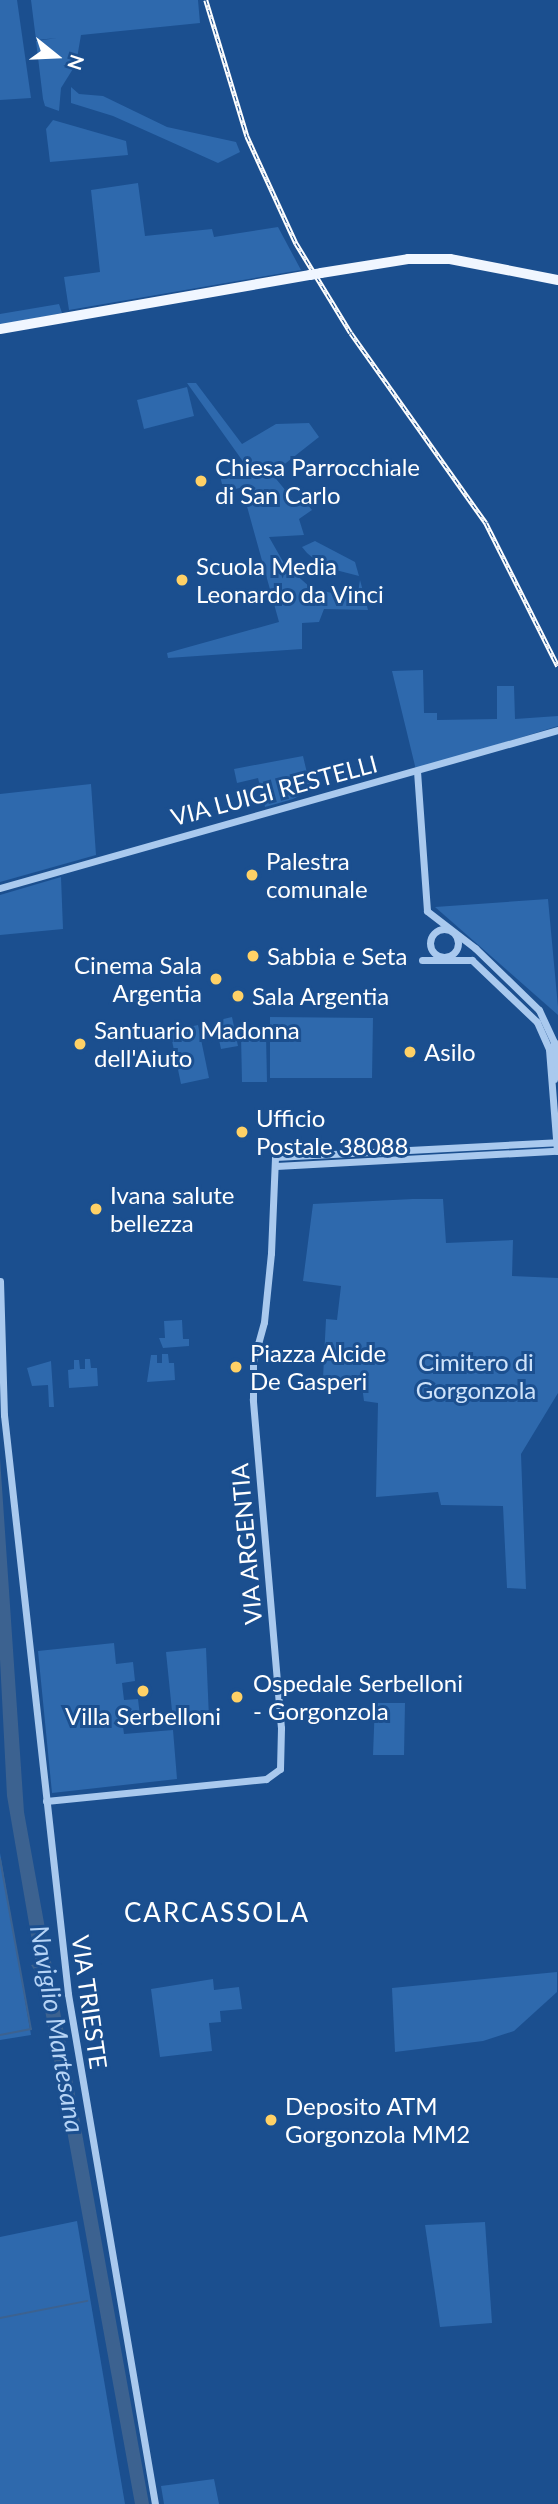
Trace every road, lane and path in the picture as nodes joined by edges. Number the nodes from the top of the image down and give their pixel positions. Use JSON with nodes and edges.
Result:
{"nodes":[{"id":1,"x":558,"y":280,"type":"edge"},
{"id":2,"x":0,"y":329,"type":"edge"},
{"id":3,"x":558,"y":730,"type":"edge"},
{"id":4,"x":417,"y":771,"type":"junction"},
{"id":5,"x":0,"y":888,"type":"edge"},
{"id":6,"x":451,"y":931,"type":"junction"},
{"id":7,"x":443,"y":957,"type":"junction"},
{"id":8,"x":422,"y":960,"type":"dead end"},
{"id":9,"x":554,"y":1080,"type":"junction"},
{"id":10,"x":557,"y":1142,"type":"edge"},
{"id":11,"x":557,"y":1151,"type":"edge"},
{"id":12,"x":276,"y":1166,"type":"junction"},
{"id":13,"x":0,"y":1281,"type":"edge"},
{"id":14,"x":46,"y":1801,"type":"junction"},
{"id":15,"x":155,"y":2504,"type":"edge"}],
"edges":[{"from":1,"to":2,"type":"main road"},
{"from":3,"to":4,"type":"street","name":"VIA LUIGI RESTELLI"},
{"from":4,"to":5,"type":"street","name":"VIA LUIGI RESTELLI"},
{"from":4,"to":6,"type":"street"},
{"from":6,"to":7,"type":"street"},
{"from":6,"to":7,"type":"street"},
{"from":6,"to":9,"type":"street"},
{"from":7,"to":8,"type":"street"},
{"from":7,"to":9,"type":"street"},
{"from":9,"to":10,"type":"street"},
{"from":10,"to":11,"type":"street"},
{"from":10,"to":12,"type":"street","name":"VIA ARGENTIA"},
{"from":11,"to":12,"type":"street"},
{"from":12,"to":14,"type":"street","name":"VIA ARGENTIA"},
{"from":13,"to":14,"type":"street","name":"VIA TRIESTE"},
{"from":14,"to":15,"type":"street","name":"VIA TRIESTE"}]}
